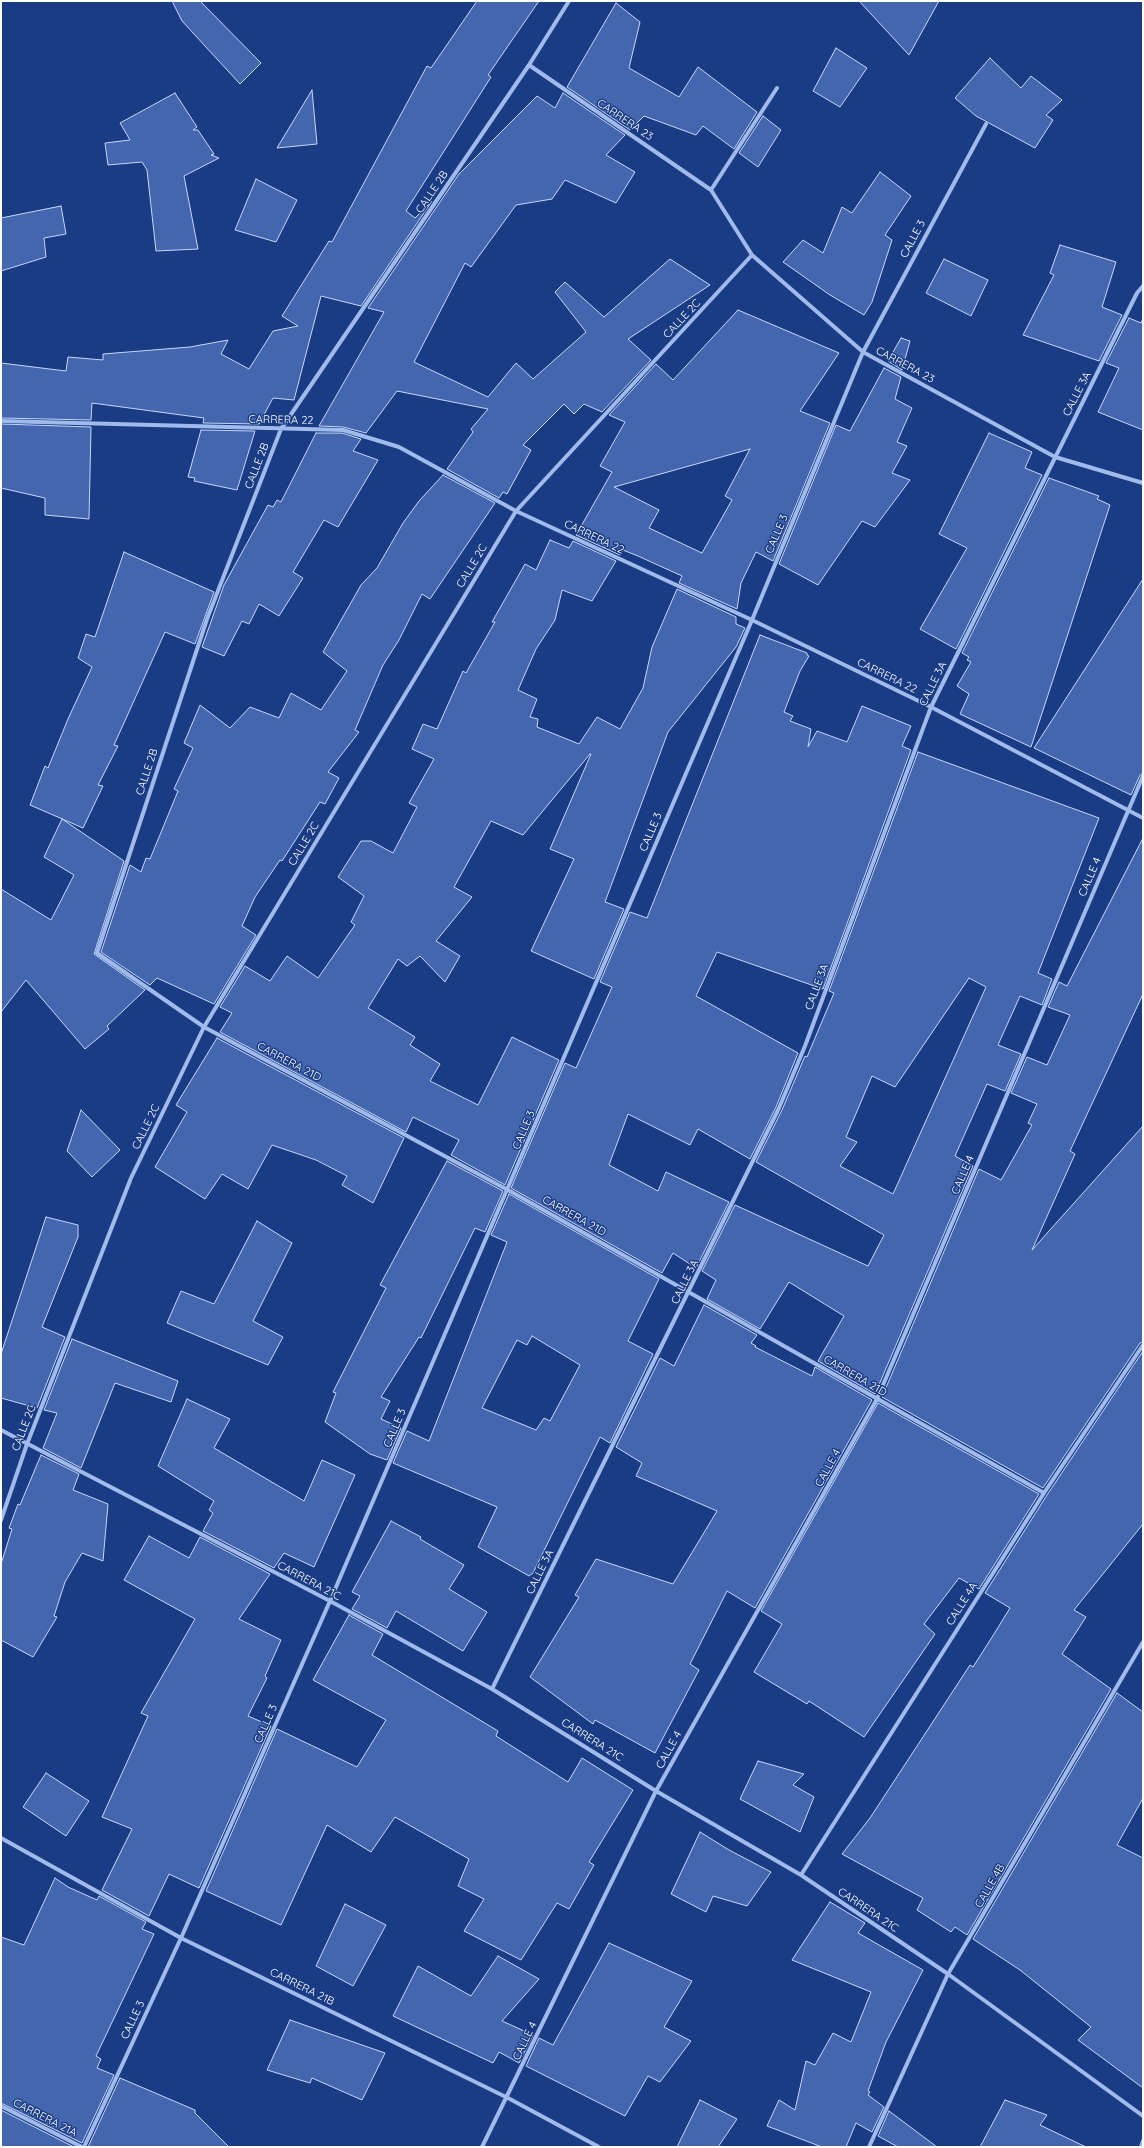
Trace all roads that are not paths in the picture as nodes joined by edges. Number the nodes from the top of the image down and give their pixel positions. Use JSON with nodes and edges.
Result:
{"nodes":[{"id":1,"x":569,"y":1,"type":"edge"},
{"id":2,"x":529,"y":65,"type":"junction"},
{"id":3,"x":777,"y":88,"type":"dead end"},
{"id":4,"x":986,"y":124,"type":"dead end"},
{"id":5,"x":711,"y":190,"type":"junction"},
{"id":6,"x":752,"y":255,"type":"junction"},
{"id":7,"x":1143,"y":286,"type":"edge"},
{"id":8,"x":863,"y":352,"type":"junction"},
{"id":9,"x":1,"y":421,"type":"edge"},
{"id":10,"x":281,"y":428,"type":"junction"},
{"id":11,"x":1056,"y":457,"type":"junction"},
{"id":12,"x":1143,"y":484,"type":"edge"},
{"id":13,"x":516,"y":511,"type":"junction"},
{"id":14,"x":752,"y":620,"type":"junction"},
{"id":15,"x":931,"y":707,"type":"junction"},
{"id":16,"x":1143,"y":776,"type":"edge"},
{"id":17,"x":1128,"y":811,"type":"junction"},
{"id":18,"x":1143,"y":818,"type":"edge"},
{"id":19,"x":97,"y":953,"type":"joint"},
{"id":20,"x":204,"y":1027,"type":"junction"},
{"id":21,"x":508,"y":1190,"type":"junction"},
{"id":22,"x":690,"y":1292,"type":"junction"},
{"id":23,"x":1143,"y":1345,"type":"edge"},
{"id":24,"x":878,"y":1399,"type":"junction"},
{"id":25,"x":1,"y":1430,"type":"edge"},
{"id":26,"x":28,"y":1444,"type":"junction"},
{"id":27,"x":1044,"y":1493,"type":"junction"},
{"id":28,"x":1,"y":1520,"type":"edge"},
{"id":29,"x":330,"y":1601,"type":"junction"},
{"id":30,"x":1143,"y":1642,"type":"edge"},
{"id":31,"x":492,"y":1689,"type":"junction"},
{"id":32,"x":656,"y":1791,"type":"junction"},
{"id":33,"x":1,"y":1838,"type":"edge"},
{"id":34,"x":801,"y":1875,"type":"junction"},
{"id":35,"x":181,"y":1938,"type":"junction"},
{"id":36,"x":948,"y":1974,"type":"junction"},
{"id":37,"x":508,"y":2098,"type":"junction"},
{"id":38,"x":1,"y":2106,"type":"edge"},
{"id":39,"x":1143,"y":2116,"type":"edge"},
{"id":40,"x":1143,"y":2141,"type":"edge"},
{"id":41,"x":83,"y":2147,"type":"edge"},
{"id":42,"x":482,"y":2147,"type":"edge"},
{"id":43,"x":599,"y":2147,"type":"edge"},
{"id":44,"x":869,"y":2147,"type":"edge"},
{"id":45,"x":1141,"y":2147,"type":"edge"}],
"edges":[{"from":1,"to":2,"type":"street","name":"CALLE 2B"},
{"from":2,"to":5,"type":"street","name":"CARRERA 23"},
{"from":2,"to":10,"type":"street","name":"CALLE 2B"},
{"from":3,"to":5,"type":"street"},
{"from":4,"to":8,"type":"street","name":"CALLE 3"},
{"from":5,"to":6,"type":"street","name":"CARRERA 23"},
{"from":6,"to":8,"type":"street","name":"CARRERA 23"},
{"from":6,"to":13,"type":"street","name":"CALLE 2C"},
{"from":7,"to":11,"type":"street","name":"CALLE 3A"},
{"from":8,"to":11,"type":"street","name":"CARRERA 23"},
{"from":8,"to":14,"type":"street","name":"CALLE 3"},
{"from":9,"to":10,"type":"street","name":"CARRERA 22"},
{"from":10,"to":13,"type":"street","name":"CARRERA 22"},
{"from":10,"to":19,"type":"street","name":"CALLE 2B"},
{"from":11,"to":12,"type":"street","name":"CARRERA 23"},
{"from":11,"to":15,"type":"street","name":"CALLE 3A"},
{"from":13,"to":14,"type":"street","name":"CARRERA 22"},
{"from":13,"to":20,"type":"street","name":"CALLE 2C"},
{"from":14,"to":15,"type":"street","name":"CARRERA 22"},
{"from":14,"to":21,"type":"street","name":"CALLE 3"},
{"from":15,"to":17,"type":"street","name":"CARRERA 22"},
{"from":15,"to":22,"type":"street","name":"CALLE 3A"},
{"from":16,"to":17,"type":"street","name":"CALLE 4"},
{"from":17,"to":18,"type":"street","name":"CARRERA 22"},
{"from":17,"to":24,"type":"street","name":"CALLE 4"},
{"from":19,"to":20,"type":"street","name":"CARRERA 21D"},
{"from":20,"to":21,"type":"street","name":"CARRERA 21D"},
{"from":20,"to":26,"type":"street","name":"CALLE 2C"},
{"from":21,"to":22,"type":"street","name":"CARRERA 21D"},
{"from":21,"to":29,"type":"street","name":"CALLE 3"},
{"from":22,"to":24,"type":"street","name":"CARRERA 21D"},
{"from":22,"to":31,"type":"street","name":"CALLE 3A"},
{"from":23,"to":27,"type":"street","name":"CALLE 4A"},
{"from":24,"to":27,"type":"street","name":"CARRERA 21D"},
{"from":24,"to":32,"type":"street","name":"CALLE 4"},
{"from":25,"to":26,"type":"street","name":"CARRERA 21C"},
{"from":26,"to":28,"type":"street","name":"CALLE 2C"},
{"from":26,"to":29,"type":"street","name":"CARRERA 21C"},
{"from":27,"to":34,"type":"street","name":"CALLE 4A"},
{"from":29,"to":31,"type":"street","name":"CARRERA 21C"},
{"from":29,"to":35,"type":"street","name":"CALLE 3"},
{"from":30,"to":36,"type":"street","name":"CALLE 4B"},
{"from":31,"to":32,"type":"street","name":"CARRERA 21C"},
{"from":32,"to":34,"type":"street","name":"CARRERA 21C"},
{"from":32,"to":37,"type":"street","name":"CALLE 4"},
{"from":33,"to":35,"type":"street","name":"CARRERA 21B"},
{"from":34,"to":36,"type":"street","name":"CARRERA 21C"},
{"from":35,"to":37,"type":"street","name":"CARRERA 21B"},
{"from":35,"to":41,"type":"street","name":"CALLE 3"},
{"from":36,"to":39,"type":"street","name":"CARRERA 21C"},
{"from":36,"to":44,"type":"street","name":"CALLE 4B"},
{"from":37,"to":42,"type":"street","name":"CALLE 4"},
{"from":37,"to":43,"type":"street","name":"CARRERA 21B"},
{"from":38,"to":41,"type":"street","name":"CARRERA 21A"},
{"from":40,"to":45,"type":"street"}]}
